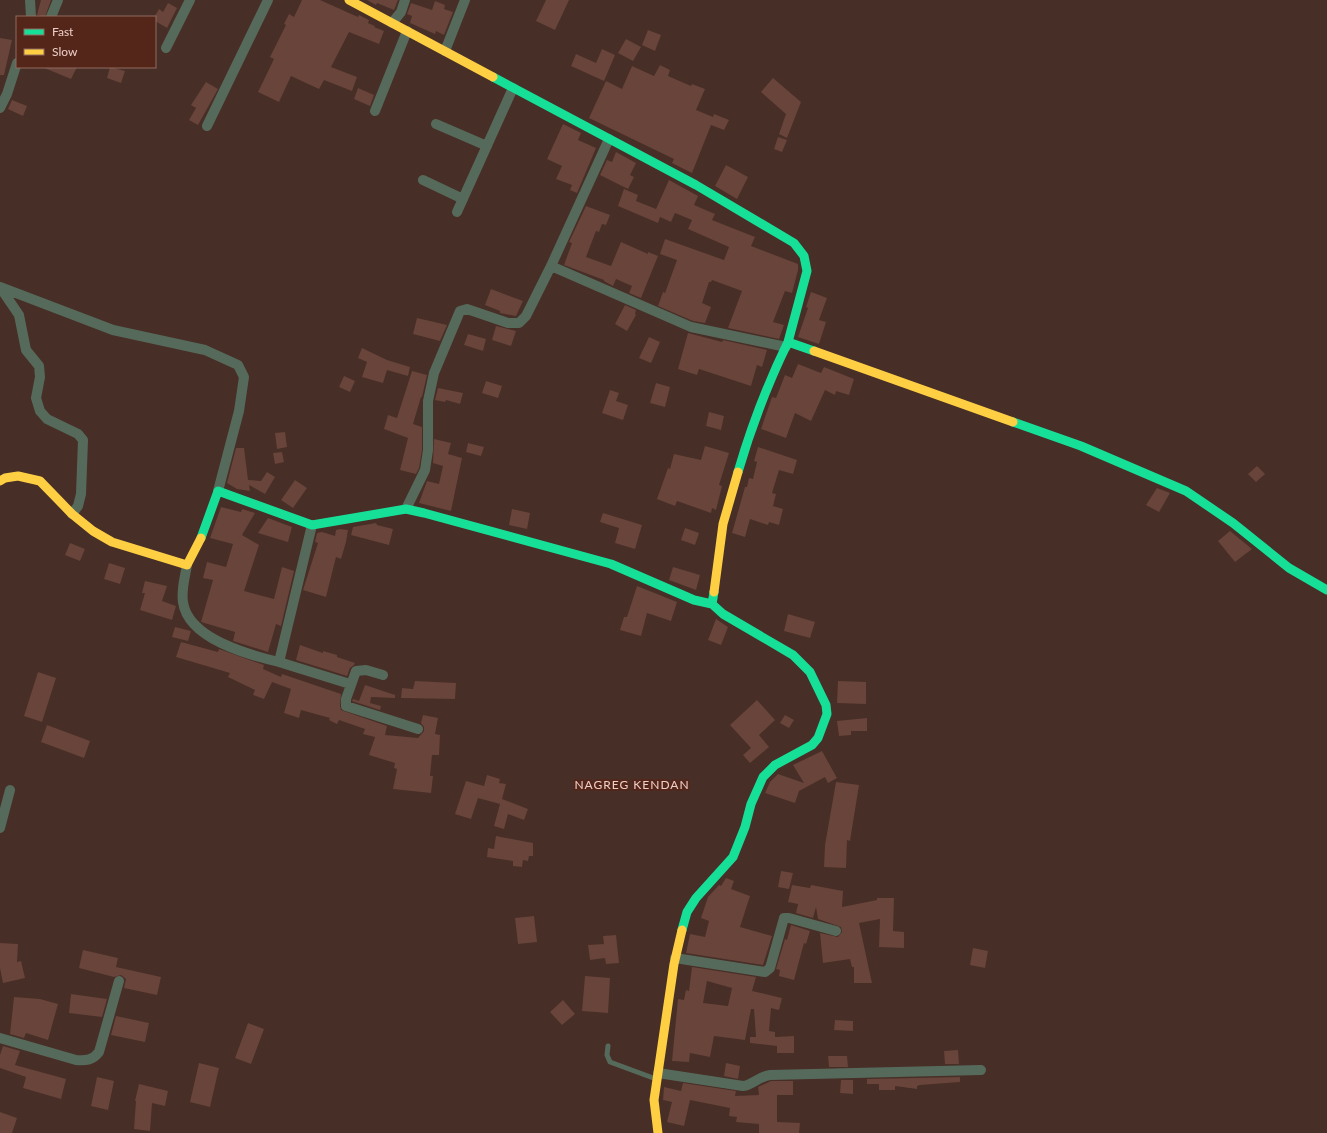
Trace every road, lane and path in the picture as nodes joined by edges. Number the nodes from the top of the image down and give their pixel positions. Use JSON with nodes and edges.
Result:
{"nodes":[{"id":1,"x":30,"y":0,"type":"edge"},
{"id":2,"x":58,"y":0,"type":"edge"},
{"id":3,"x":190,"y":0,"type":"edge"},
{"id":4,"x":268,"y":0,"type":"edge"},
{"id":5,"x":349,"y":0,"type":"edge"},
{"id":6,"x":405,"y":0,"type":"edge"},
{"id":7,"x":465,"y":0,"type":"edge"},
{"id":8,"x":31,"y":16,"type":"edge"},
{"id":9,"x":51,"y":16,"type":"edge"},
{"id":10,"x":392,"y":23,"type":"junction"},
{"id":11,"x":407,"y":31,"type":"junction"},
{"id":12,"x":166,"y":48,"type":"dead end"},
{"id":13,"x":445,"y":51,"type":"junction"},
{"id":14,"x":16,"y":66,"type":"edge"},
{"id":15,"x":513,"y":88,"type":"junction"},
{"id":16,"x":0,"y":108,"type":"edge"},
{"id":17,"x":375,"y":111,"type":"dead end"},
{"id":18,"x":436,"y":124,"type":"dead end"},
{"id":19,"x":207,"y":126,"type":"dead end"},
{"id":20,"x":609,"y":139,"type":"junction"},
{"id":21,"x":487,"y":146,"type":"junction"},
{"id":22,"x":423,"y":180,"type":"dead end"},
{"id":23,"x":463,"y":199,"type":"junction"},
{"id":24,"x":457,"y":212,"type":"dead end"},
{"id":25,"x":552,"y":266,"type":"junction"},
{"id":26,"x":0,"y":287,"type":"edge"},
{"id":27,"x":787,"y":345,"type":"junction"},
{"id":28,"x":0,"y":481,"type":"edge"},
{"id":29,"x":218,"y":491,"type":"junction"},
{"id":30,"x":406,"y":509,"type":"junction"},
{"id":31,"x":72,"y":514,"type":"junction"},
{"id":32,"x":312,"y":525,"type":"junction"},
{"id":33,"x":187,"y":565,"type":"junction"},
{"id":34,"x":1327,"y":590,"type":"edge"},
{"id":35,"x":712,"y":604,"type":"junction"},
{"id":36,"x":279,"y":662,"type":"junction"},
{"id":37,"x":383,"y":675,"type":"dead end"},
{"id":38,"x":350,"y":684,"type":"junction"},
{"id":39,"x":418,"y":729,"type":"dead end"},
{"id":40,"x":10,"y":790,"type":"dead end"},
{"id":41,"x":0,"y":828,"type":"edge"},
{"id":42,"x":836,"y":931,"type":"dead end"},
{"id":43,"x":675,"y":958,"type":"junction"},
{"id":44,"x":119,"y":981,"type":"dead end"},
{"id":45,"x":0,"y":1038,"type":"edge"},
{"id":46,"x":608,"y":1046,"type":"dead end"},
{"id":47,"x":981,"y":1070,"type":"dead end"},
{"id":48,"x":657,"y":1076,"type":"junction"},
{"id":49,"x":658,"y":1133,"type":"edge"}],
"edges":[{"from":1,"to":8,"type":"street"},
{"from":2,"to":9,"type":"street"},
{"from":3,"to":12,"type":"street"},
{"from":4,"to":19,"type":"street"},
{"from":5,"to":10,"type":"street"},
{"from":6,"to":10,"type":"street"},
{"from":7,"to":13,"type":"street"},
{"from":10,"to":11,"type":"street"},
{"from":11,"to":13,"type":"street"},
{"from":11,"to":17,"type":"street"},
{"from":13,"to":15,"type":"street"},
{"from":14,"to":16,"type":"street"},
{"from":15,"to":20,"type":"street"},
{"from":15,"to":21,"type":"street"},
{"from":18,"to":21,"type":"street"},
{"from":20,"to":25,"type":"street"},
{"from":20,"to":27,"type":"street"},
{"from":21,"to":23,"type":"street"},
{"from":22,"to":23,"type":"street"},
{"from":23,"to":24,"type":"street"},
{"from":25,"to":27,"type":"street"},
{"from":25,"to":30,"type":"street"},
{"from":26,"to":29,"type":"street"},
{"from":26,"to":31,"type":"street"},
{"from":27,"to":34,"type":"street"},
{"from":27,"to":35,"type":"street"},
{"from":28,"to":31,"type":"street"},
{"from":29,"to":32,"type":"street"},
{"from":29,"to":33,"type":"street"},
{"from":30,"to":32,"type":"street"},
{"from":30,"to":35,"type":"street"},
{"from":31,"to":33,"type":"street"},
{"from":32,"to":36,"type":"street"},
{"from":33,"to":36,"type":"street"},
{"from":35,"to":43,"type":"street"},
{"from":36,"to":38,"type":"street"},
{"from":37,"to":38,"type":"street"},
{"from":38,"to":39,"type":"street"},
{"from":40,"to":41,"type":"street"},
{"from":42,"to":43,"type":"street"},
{"from":43,"to":48,"type":"street"},
{"from":44,"to":45,"type":"street"},
{"from":46,"to":48,"type":"lane"},
{"from":47,"to":48,"type":"street"},
{"from":48,"to":49,"type":"street"}]}
